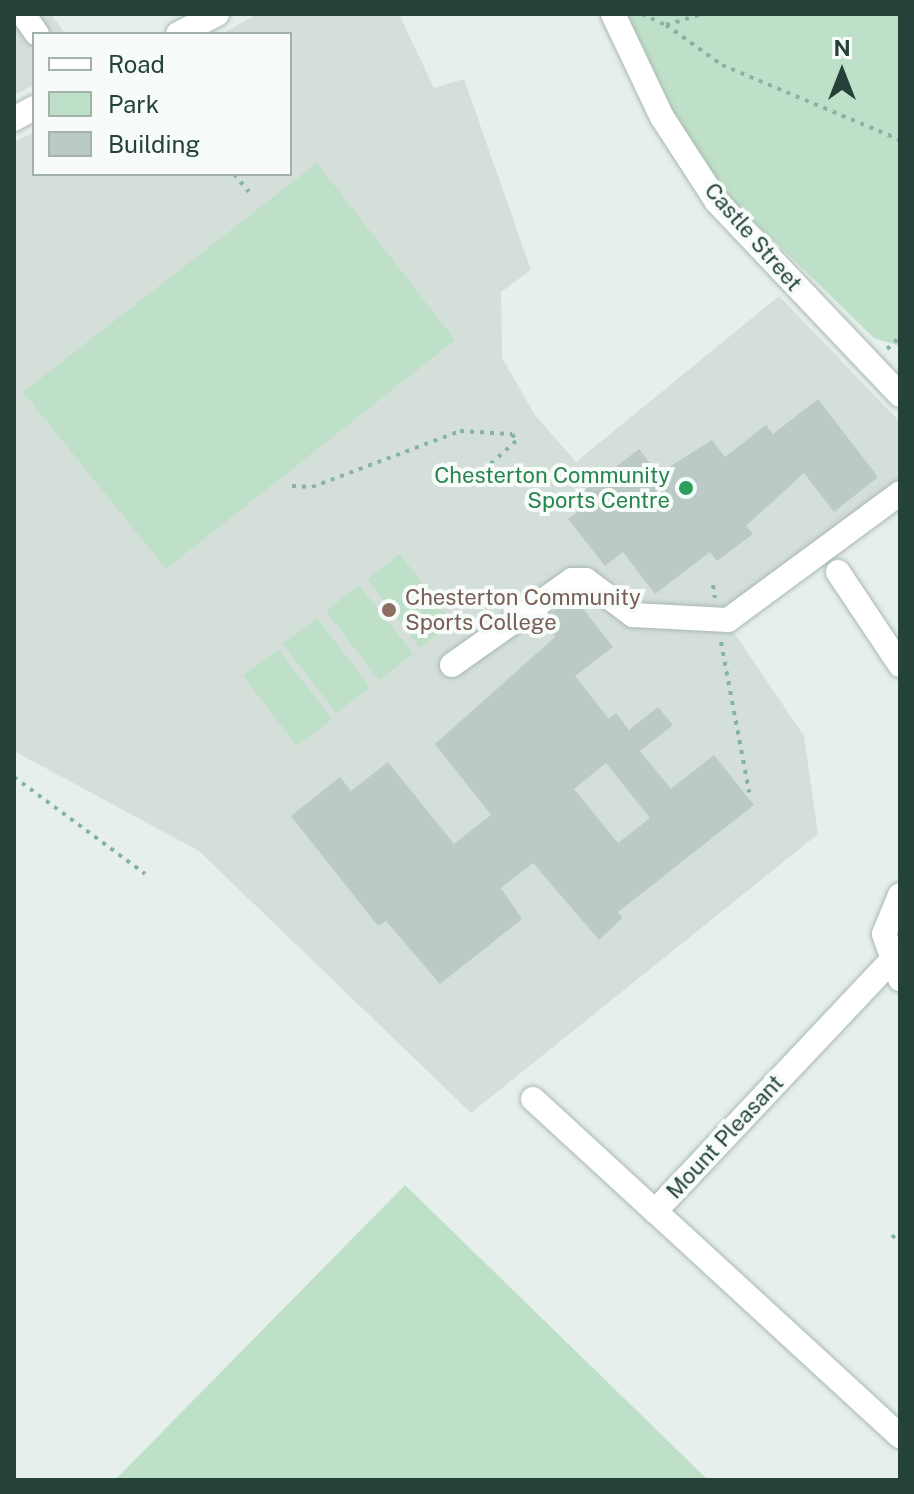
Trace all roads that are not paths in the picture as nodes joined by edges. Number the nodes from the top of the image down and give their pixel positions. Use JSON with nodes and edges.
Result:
{"nodes":[{"id":1,"x":23,"y":14,"type":"edge"},
{"id":2,"x":217,"y":14,"type":"edge"},
{"id":3,"x":613,"y":14,"type":"edge"},
{"id":4,"x":36,"y":32,"type":"edge"},
{"id":5,"x":182,"y":32,"type":"edge"},
{"id":6,"x":32,"y":109,"type":"edge"},
{"id":7,"x":14,"y":119,"type":"edge"},
{"id":8,"x":900,"y":395,"type":"edge"},
{"id":9,"x":900,"y":493,"type":"edge"},
{"id":10,"x":838,"y":572,"type":"dead end"},
{"id":11,"x":452,"y":665,"type":"dead end"},
{"id":12,"x":900,"y":665,"type":"edge"},
{"id":13,"x":900,"y":895,"type":"edge"},
{"id":14,"x":895,"y":970,"type":"edge"},
{"id":15,"x":533,"y":1099,"type":"dead end"},
{"id":16,"x":655,"y":1211,"type":"junction"},
{"id":17,"x":900,"y":1436,"type":"edge"}],
"edges":[{"from":1,"to":4,"type":"street"},
{"from":2,"to":5,"type":"street"},
{"from":3,"to":8,"type":"street","name":"Castle Street"},
{"from":6,"to":7,"type":"street"},
{"from":9,"to":11,"type":"street"},
{"from":10,"to":12,"type":"street"},
{"from":13,"to":14,"type":"street"},
{"from":14,"to":16,"type":"street","name":"Mount Pleasant"},
{"from":15,"to":16,"type":"street"},
{"from":16,"to":17,"type":"street","name":"Mount Pleasant"}]}
